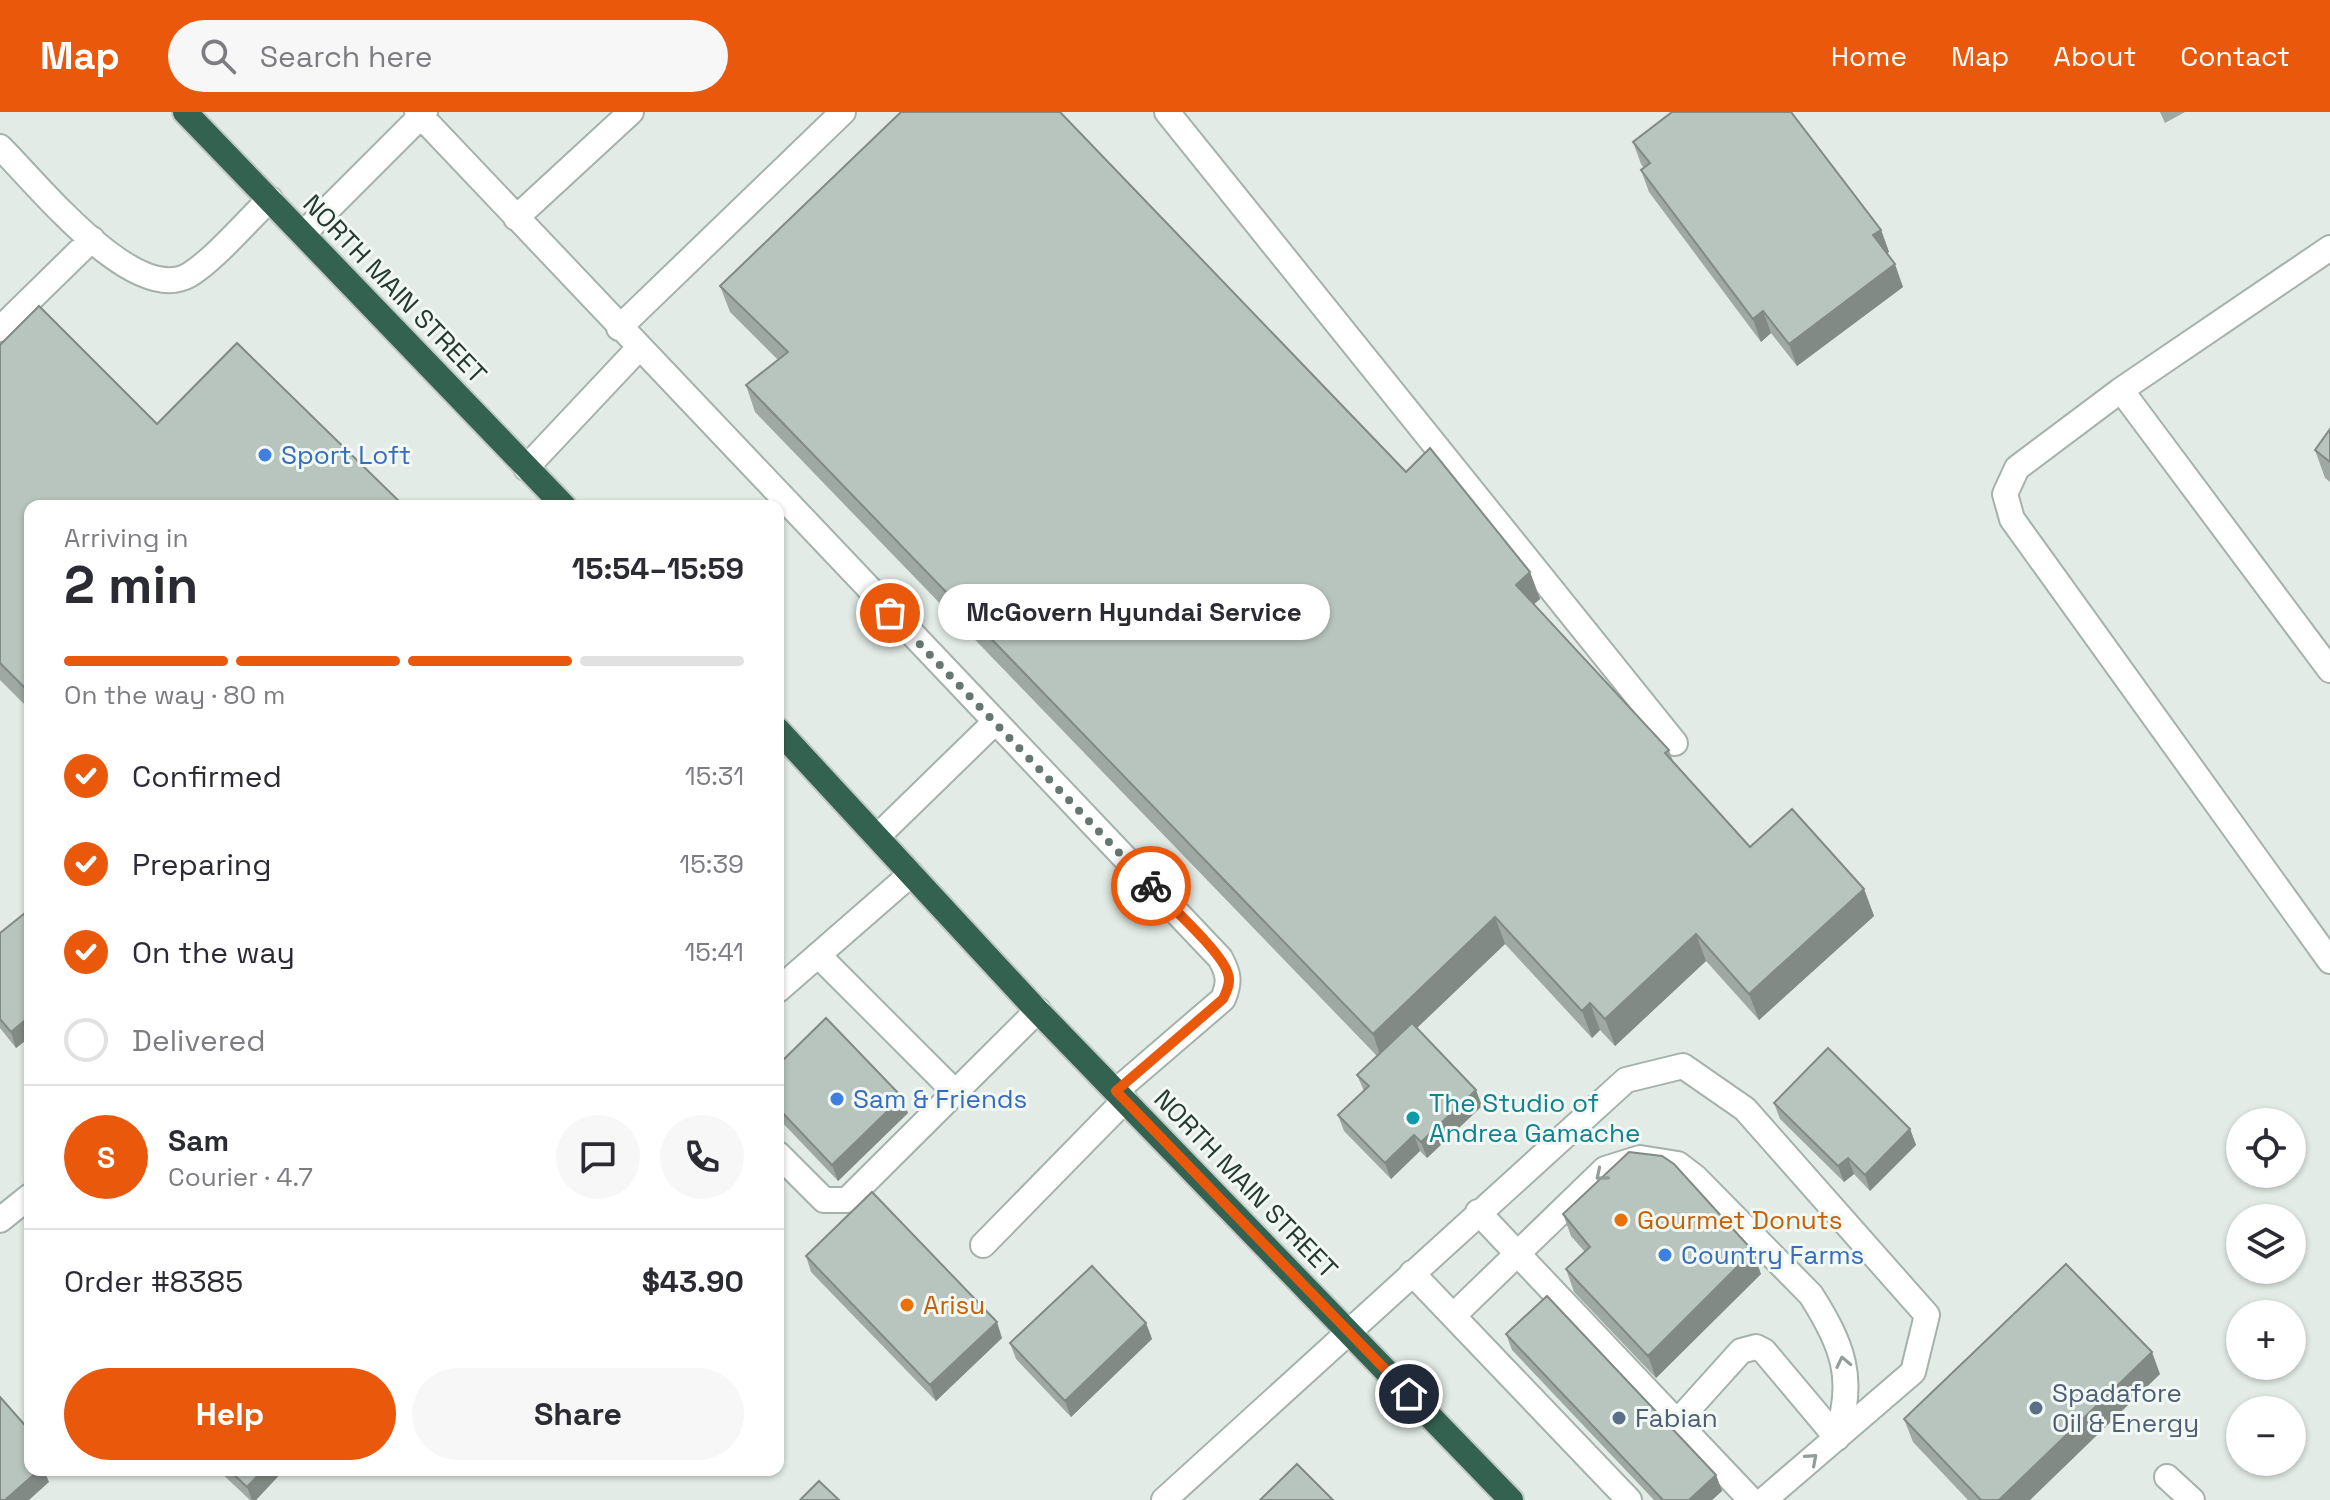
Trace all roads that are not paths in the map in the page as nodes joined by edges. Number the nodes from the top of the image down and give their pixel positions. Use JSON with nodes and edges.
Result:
{"nodes":[{"id":1,"x":185,"y":112,"type":"edge"},
{"id":2,"x":631,"y":112,"type":"edge"},
{"id":3,"x":843,"y":112,"type":"edge"},
{"id":4,"x":1167,"y":112,"type":"edge"},
{"id":5,"x":421,"y":113,"type":"edge"},
{"id":6,"x":0,"y":147,"type":"edge"},
{"id":7,"x":270,"y":199,"type":"junction"},
{"id":8,"x":516,"y":218,"type":"junction"},
{"id":9,"x":303,"y":234,"type":"junction"},
{"id":10,"x":92,"y":239,"type":"junction"},
{"id":11,"x":2330,"y":248,"type":"edge"},
{"id":12,"x":619,"y":328,"type":"junction"},
{"id":13,"x":0,"y":329,"type":"edge"},
{"id":14,"x":638,"y":349,"type":"junction"},
{"id":15,"x":2121,"y":390,"type":"junction"},
{"id":16,"x":526,"y":468,"type":"junction"},
{"id":17,"x":558,"y":500,"type":"edge"},
{"id":18,"x":783,"y":500,"type":"edge"},
{"id":19,"x":784,"y":502,"type":"edge"},
{"id":20,"x":2330,"y":670,"type":"edge"},
{"id":21,"x":995,"y":722,"type":"junction"},
{"id":22,"x":784,"y":736,"type":"edge"},
{"id":23,"x":1675,"y":743,"type":"dead end"},
{"id":24,"x":877,"y":837,"type":"junction"},
{"id":25,"x":911,"y":874,"type":"junction"},
{"id":26,"x":818,"y":955,"type":"junction"},
{"id":27,"x":2330,"y":961,"type":"edge"},
{"id":28,"x":784,"y":985,"type":"edge"},
{"id":29,"x":1038,"y":1010,"type":"junction"},
{"id":30,"x":956,"y":1093,"type":"junction"},
{"id":31,"x":1121,"y":1096,"type":"junction"},
{"id":32,"x":784,"y":1160,"type":"edge"},
{"id":33,"x":24,"y":1201,"type":"edge"},
{"id":34,"x":1478,"y":1212,"type":"junction"},
{"id":35,"x":0,"y":1220,"type":"edge"},
{"id":36,"x":983,"y":1245,"type":"dead end"},
{"id":37,"x":1519,"y":1255,"type":"junction"},
{"id":38,"x":1412,"y":1273,"type":"junction"},
{"id":39,"x":1453,"y":1316,"type":"junction"},
{"id":40,"x":1349,"y":1330,"type":"junction"},
{"id":41,"x":1677,"y":1422,"type":"junction"},
{"id":42,"x":1837,"y":1438,"type":"junction"},
{"id":43,"x":2167,"y":1477,"type":"dead end"},
{"id":44,"x":1164,"y":1500,"type":"edge"},
{"id":45,"x":1511,"y":1500,"type":"edge"},
{"id":46,"x":1629,"y":1500,"type":"edge"},
{"id":47,"x":1751,"y":1500,"type":"edge"},
{"id":48,"x":1764,"y":1500,"type":"edge"},
{"id":49,"x":2192,"y":1500,"type":"edge"}],
"edges":[{"from":1,"to":7,"type":"highway","name":"NORTH MAIN STREET"},
{"from":2,"to":8,"type":"street"},
{"from":3,"to":12,"type":"street"},
{"from":4,"to":23,"type":"street"},
{"from":5,"to":8,"type":"street"},
{"from":5,"to":9,"type":"street"},
{"from":6,"to":10,"type":"street"},
{"from":7,"to":9,"type":"highway","name":"NORTH MAIN STREET"},
{"from":7,"to":10,"type":"street"},
{"from":8,"to":12,"type":"street"},
{"from":9,"to":16,"type":"highway","name":"NORTH MAIN STREET"},
{"from":10,"to":13,"type":"street"},
{"from":11,"to":15,"type":"street"},
{"from":12,"to":14,"type":"street"},
{"from":14,"to":16,"type":"street"},
{"from":14,"to":18,"type":"street"},
{"from":15,"to":20,"type":"street"},
{"from":15,"to":27,"type":"street"},
{"from":16,"to":17,"type":"highway","name":"NORTH MAIN STREET"},
{"from":19,"to":21,"type":"street"},
{"from":21,"to":24,"type":"street"},
{"from":21,"to":31,"type":"street"},
{"from":22,"to":24,"type":"highway","name":"NORTH MAIN STREET"},
{"from":24,"to":25,"type":"highway","name":"NORTH MAIN STREET"},
{"from":25,"to":26,"type":"street"},
{"from":25,"to":29,"type":"highway","name":"NORTH MAIN STREET"},
{"from":26,"to":28,"type":"street"},
{"from":26,"to":30,"type":"street"},
{"from":29,"to":30,"type":"street"},
{"from":29,"to":31,"type":"highway","name":"NORTH MAIN STREET"},
{"from":30,"to":32,"type":"street"},
{"from":31,"to":36,"type":"street"},
{"from":31,"to":40,"type":"highway","name":"NORTH MAIN STREET"},
{"from":33,"to":35,"type":"street"},
{"from":34,"to":37,"type":"street"},
{"from":34,"to":38,"type":"street"},
{"from":34,"to":42,"type":"street"},
{"from":37,"to":39,"type":"street"},
{"from":37,"to":41,"type":"street"},
{"from":42,"to":37,"type":"street","one_way":true},
{"from":38,"to":39,"type":"street"},
{"from":38,"to":40,"type":"street"},
{"from":39,"to":46,"type":"street"},
{"from":40,"to":44,"type":"street"},
{"from":40,"to":45,"type":"highway","name":"NORTH MAIN STREET"},
{"from":41,"to":42,"type":"street"},
{"from":41,"to":47,"type":"street"},
{"from":48,"to":42,"type":"street","one_way":true},
{"from":43,"to":49,"type":"street"}]}
